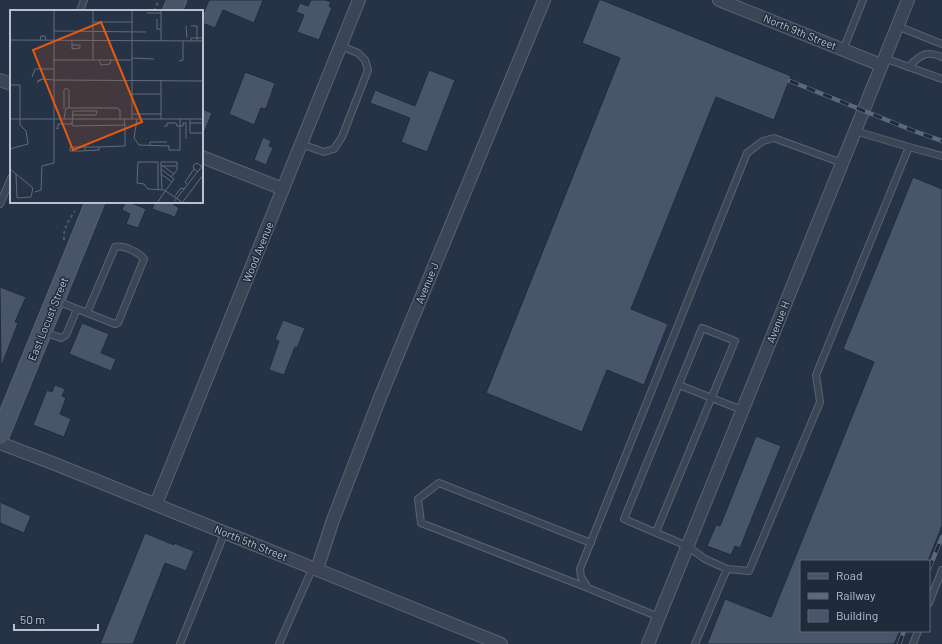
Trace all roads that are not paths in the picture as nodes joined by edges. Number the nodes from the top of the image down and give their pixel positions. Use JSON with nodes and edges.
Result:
{"nodes":[{"id":1,"x":84,"y":0,"type":"edge"},
{"id":2,"x":177,"y":0,"type":"edge"},
{"id":3,"x":359,"y":0,"type":"edge"},
{"id":4,"x":544,"y":0,"type":"edge"},
{"id":5,"x":719,"y":0,"type":"edge"},
{"id":6,"x":863,"y":0,"type":"edge"},
{"id":7,"x":908,"y":0,"type":"edge"},
{"id":8,"x":80,"y":10,"type":"edge"},
{"id":9,"x":172,"y":10,"type":"edge"},
{"id":10,"x":897,"y":26,"type":"junction"},
{"id":11,"x":942,"y":44,"type":"edge"},
{"id":12,"x":341,"y":46,"type":"junction"},
{"id":13,"x":843,"y":50,"type":"junction"},
{"id":14,"x":942,"y":57,"type":"edge"},
{"id":15,"x":883,"y":61,"type":"junction"},
{"id":16,"x":908,"y":67,"type":"junction"},
{"id":17,"x":942,"y":79,"type":"edge"},
{"id":18,"x":0,"y":80,"type":"edge"},
{"id":19,"x":10,"y":84,"type":"edge"},
{"id":20,"x":855,"y":131,"type":"junction"},
{"id":21,"x":301,"y":144,"type":"junction"},
{"id":22,"x":909,"y":147,"type":"junction"},
{"id":23,"x":942,"y":156,"type":"edge"},
{"id":24,"x":203,"y":157,"type":"edge"},
{"id":25,"x":842,"y":163,"type":"junction"},
{"id":26,"x":10,"y":180,"type":"edge"},
{"id":27,"x":283,"y":189,"type":"junction"},
{"id":28,"x":95,"y":203,"type":"edge"},
{"id":29,"x":0,"y":204,"type":"edge"},
{"id":30,"x":55,"y":300,"type":"junction"},
{"id":31,"x":76,"y":309,"type":"junction"},
{"id":32,"x":88,"y":313,"type":"junction"},
{"id":33,"x":42,"y":332,"type":"junction"},
{"id":34,"x":679,"y":385,"type":"junction"},
{"id":35,"x":712,"y":398,"type":"junction"},
{"id":36,"x":742,"y":410,"type":"junction"},
{"id":37,"x":0,"y":436,"type":"edge"},
{"id":38,"x":0,"y":443,"type":"edge"},
{"id":39,"x":156,"y":504,"type":"junction"},
{"id":40,"x":225,"y":532,"type":"junction"},
{"id":41,"x":656,"y":532,"type":"junction"},
{"id":42,"x":591,"y":543,"type":"junction"},
{"id":43,"x":686,"y":546,"type":"junction"},
{"id":44,"x":315,"y":568,"type":"junction"},
{"id":45,"x":728,"y":569,"type":"junction"},
{"id":46,"x":942,"y":570,"type":"edge"},
{"id":47,"x":588,"y":588,"type":"junction"},
{"id":48,"x":930,"y":600,"type":"edge"},
{"id":49,"x":658,"y":617,"type":"junction"},
{"id":50,"x":918,"y":632,"type":"edge"},
{"id":51,"x":180,"y":644,"type":"edge"},
{"id":52,"x":279,"y":644,"type":"edge"},
{"id":53,"x":500,"y":644,"type":"edge"},
{"id":54,"x":648,"y":644,"type":"edge"},
{"id":55,"x":695,"y":644,"type":"edge"},
{"id":56,"x":913,"y":644,"type":"edge"}],
"edges":[{"from":1,"to":8,"type":"lane"},
{"from":2,"to":9,"type":"main road"},
{"from":3,"to":12,"type":"street","name":"Wood Avenue"},
{"from":4,"to":44,"type":"street","name":"Avenue J"},
{"from":5,"to":13,"type":"street","name":"North 9th Street"},
{"from":6,"to":13,"type":"lane"},
{"from":7,"to":10,"type":"street","name":"Avenue H"},
{"from":10,"to":11,"type":"lane"},
{"from":10,"to":15,"type":"street","name":"Avenue H"},
{"from":12,"to":21,"type":"street","name":"Wood Avenue"},
{"from":12,"to":21,"type":"lane"},
{"from":13,"to":15,"type":"street","name":"North 9th Street"},
{"from":14,"to":16,"type":"lane"},
{"from":15,"to":16,"type":"lane"},
{"from":15,"to":20,"type":"street","name":"Avenue H"},
{"from":16,"to":17,"type":"lane"},
{"from":18,"to":19,"type":"street"},
{"from":20,"to":22,"type":"lane"},
{"from":20,"to":25,"type":"street","name":"Avenue H"},
{"from":21,"to":27,"type":"street","name":"Wood Avenue"},
{"from":22,"to":23,"type":"lane"},
{"from":22,"to":45,"type":"lane"},
{"from":24,"to":27,"type":"street"},
{"from":25,"to":36,"type":"street","name":"Avenue H"},
{"from":25,"to":42,"type":"lane"},
{"from":26,"to":29,"type":"lane"},
{"from":27,"to":39,"type":"street","name":"Wood Avenue"},
{"from":28,"to":30,"type":"main road","name":"East Locust Street"},
{"from":30,"to":31,"type":"lane"},
{"from":30,"to":33,"type":"main road","name":"East Locust Street"},
{"from":31,"to":32,"type":"lane"},
{"from":31,"to":33,"type":"lane"},
{"from":32,"to":32,"type":"lane"},
{"from":33,"to":37,"type":"main road","name":"East Locust Street"},
{"from":34,"to":35,"type":"lane"},
{"from":34,"to":35,"type":"lane"},
{"from":34,"to":41,"type":"lane"},
{"from":35,"to":36,"type":"lane"},
{"from":35,"to":41,"type":"lane"},
{"from":36,"to":43,"type":"street","name":"Avenue H"},
{"from":38,"to":39,"type":"street","name":"North 5th Street"},
{"from":39,"to":40,"type":"street","name":"North 5th Street"},
{"from":40,"to":44,"type":"street","name":"North 5th Street"},
{"from":40,"to":51,"type":"lane"},
{"from":41,"to":43,"type":"lane"},
{"from":42,"to":47,"type":"lane"},
{"from":42,"to":47,"type":"lane"},
{"from":43,"to":45,"type":"lane"},
{"from":43,"to":49,"type":"street","name":"Avenue H"},
{"from":44,"to":52,"type":"lane"},
{"from":44,"to":53,"type":"street","name":"North 5th Street"},
{"from":45,"to":55,"type":"lane"},
{"from":46,"to":48,"type":"lane"},
{"from":47,"to":49,"type":"lane"},
{"from":49,"to":54,"type":"street","name":"Avenue H"},
{"from":50,"to":56,"type":"lane"}]}
